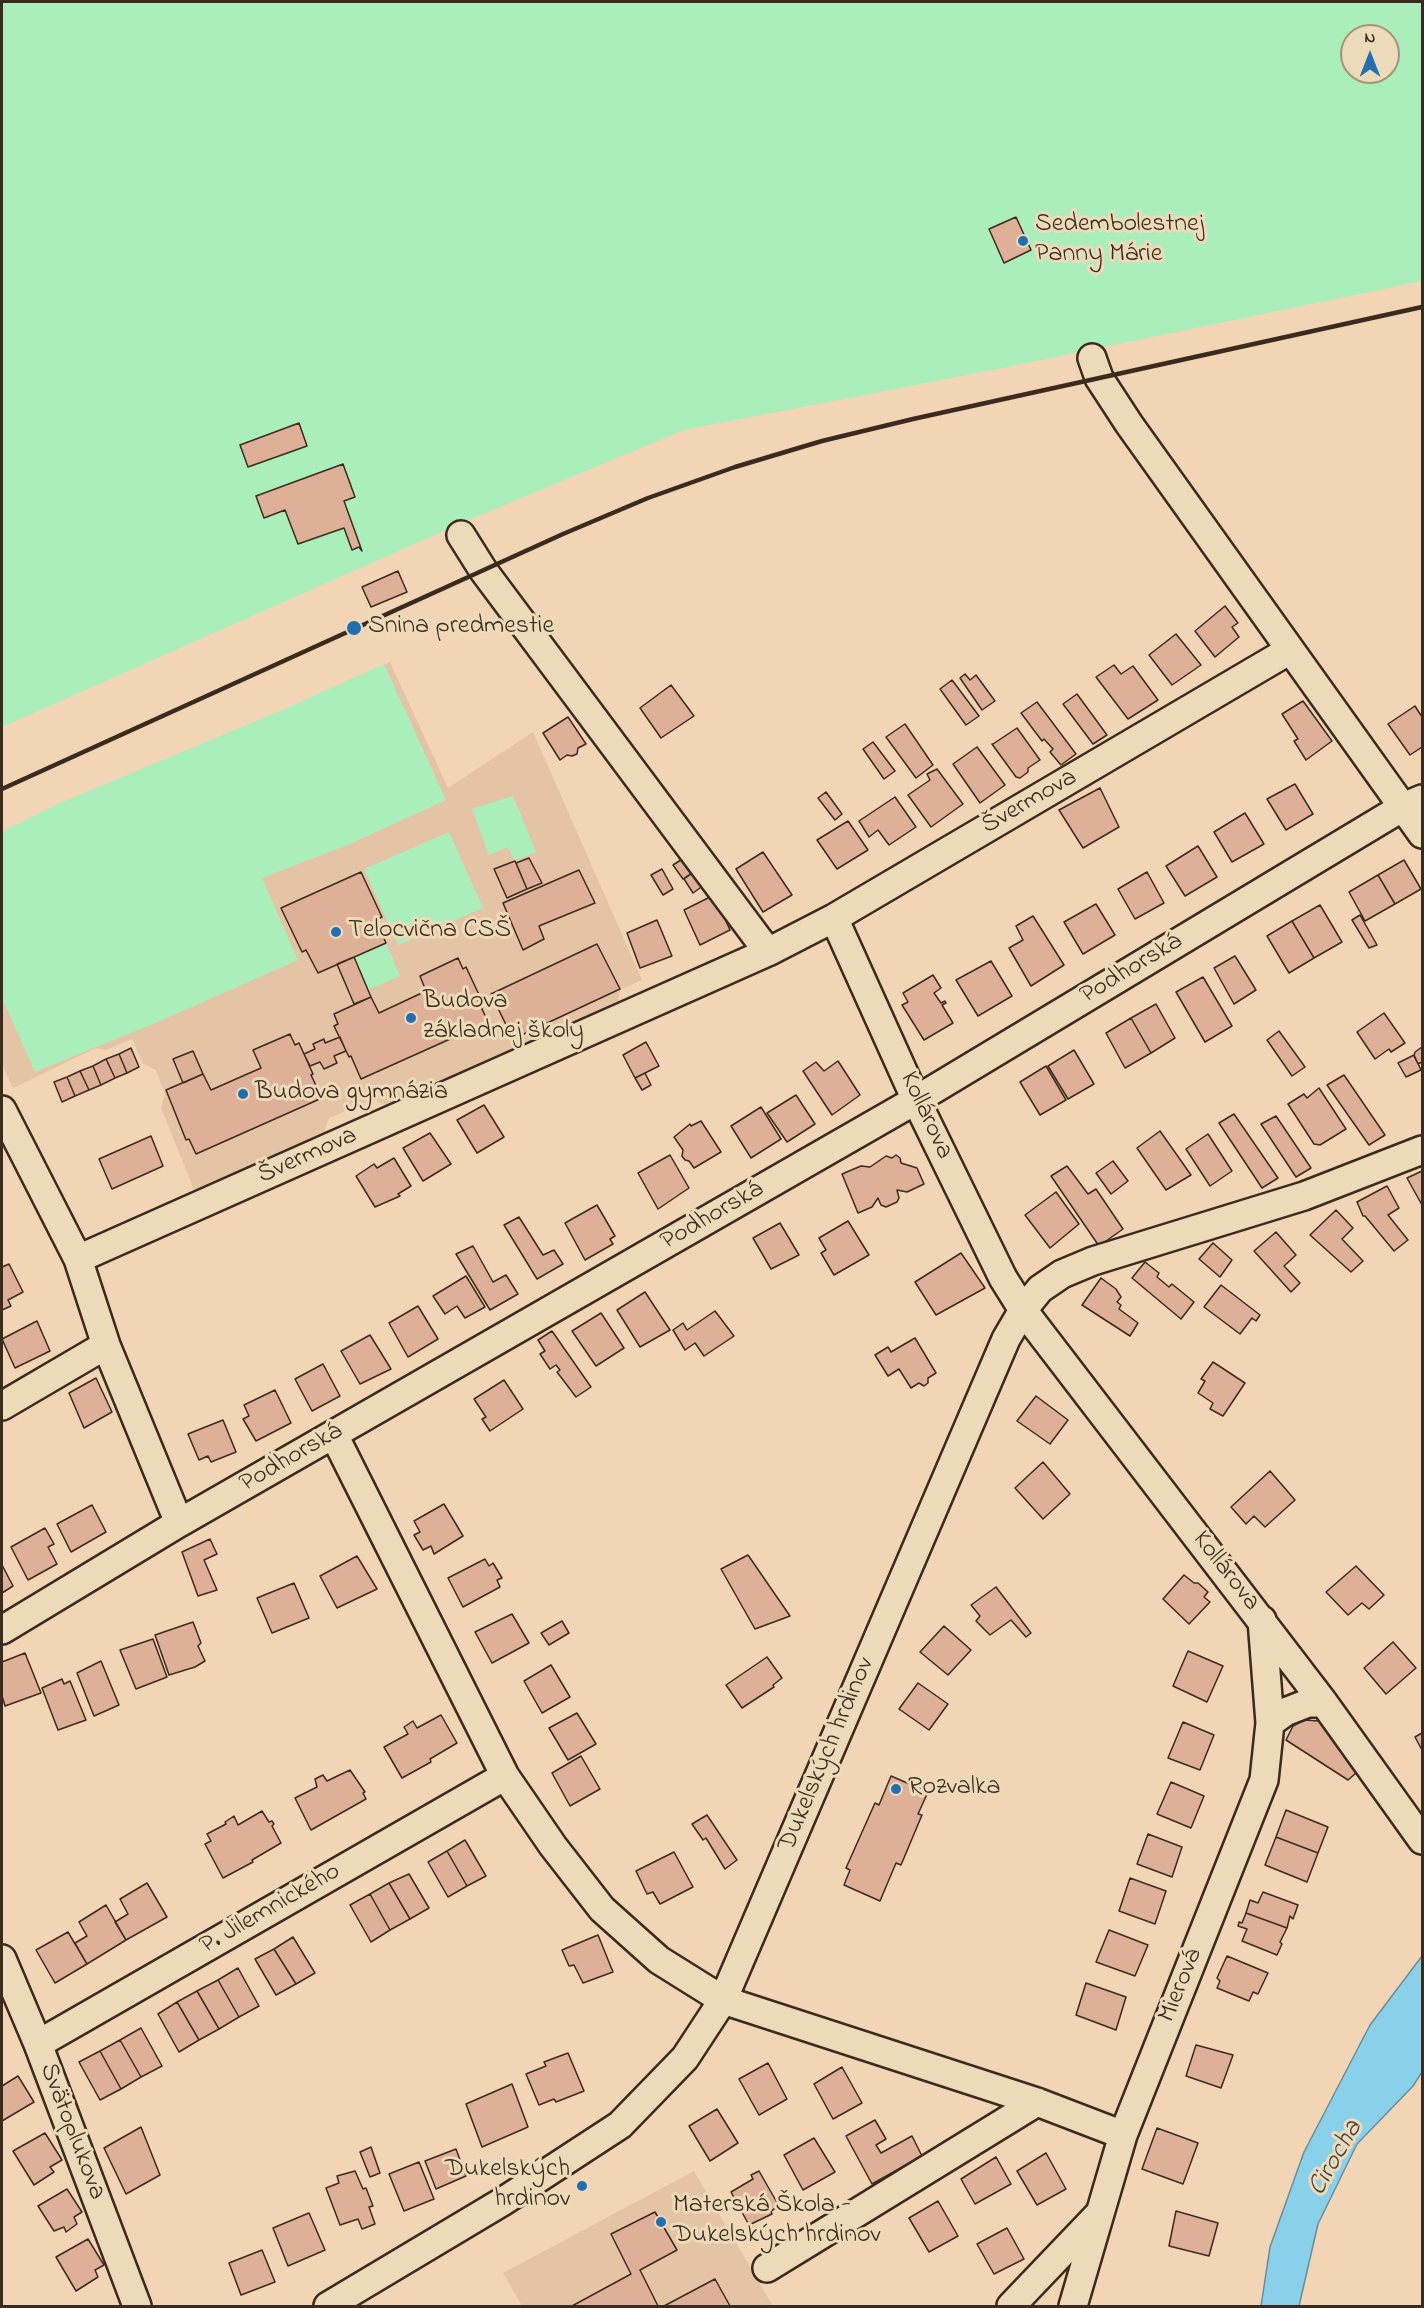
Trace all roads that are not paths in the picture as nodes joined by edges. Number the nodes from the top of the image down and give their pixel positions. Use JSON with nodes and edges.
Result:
{"nodes":[{"id":1,"x":1092,"y":358,"type":"dead end"},
{"id":2,"x":461,"y":535,"type":"dead end"},
{"id":3,"x":1290,"y":650,"type":"junction"},
{"id":4,"x":1413,"y":803,"type":"edge"},
{"id":5,"x":1422,"y":834,"type":"edge"},
{"id":6,"x":834,"y":918,"type":"junction"},
{"id":7,"x":768,"y":952,"type":"junction"},
{"id":8,"x":916,"y":1100,"type":"junction"},
{"id":9,"x":2,"y":1110,"type":"edge"},
{"id":10,"x":1422,"y":1150,"type":"edge"},
{"id":11,"x":78,"y":1259,"type":"junction"},
{"id":12,"x":1023,"y":1310,"type":"junction"},
{"id":13,"x":106,"y":1345,"type":"junction"},
{"id":14,"x":2,"y":1406,"type":"edge"},
{"id":15,"x":334,"y":1435,"type":"junction"},
{"id":16,"x":179,"y":1523,"type":"junction"},
{"id":17,"x":1262,"y":1620,"type":"junction"},
{"id":18,"x":2,"y":1630,"type":"edge"},
{"id":19,"x":1324,"y":1703,"type":"junction"},
{"id":20,"x":1270,"y":1723,"type":"junction"},
{"id":21,"x":505,"y":1776,"type":"junction"},
{"id":22,"x":1421,"y":1836,"type":"edge"},
{"id":23,"x":2,"y":1959,"type":"edge"},
{"id":24,"x":723,"y":2000,"type":"junction"},
{"id":25,"x":38,"y":2044,"type":"junction"},
{"id":26,"x":1037,"y":2102,"type":"junction"},
{"id":27,"x":1123,"y":2135,"type":"junction"},
{"id":28,"x":1100,"y":2214,"type":"junction"},
{"id":29,"x":767,"y":2268,"type":"dead end"},
{"id":30,"x":137,"y":2307,"type":"edge"},
{"id":31,"x":328,"y":2307,"type":"edge"},
{"id":32,"x":1011,"y":2307,"type":"edge"},
{"id":33,"x":1073,"y":2307,"type":"edge"}],
"edges":[{"from":1,"to":3,"type":"street"},
{"from":2,"to":7,"type":"street"},
{"from":3,"to":4,"type":"street"},
{"from":3,"to":6,"type":"street","name":"Švermova"},
{"from":4,"to":5,"type":"street"},
{"from":4,"to":8,"type":"street","name":"Podhorská"},
{"from":6,"to":7,"type":"street","name":"Švermova"},
{"from":6,"to":8,"type":"street","name":"Kollárova"},
{"from":7,"to":11,"type":"street","name":"Švermova"},
{"from":8,"to":12,"type":"street","name":"Kollárova"},
{"from":8,"to":15,"type":"street","name":"Podhorská"},
{"from":9,"to":11,"type":"street"},
{"from":10,"to":12,"type":"street"},
{"from":11,"to":13,"type":"street"},
{"from":12,"to":17,"type":"street","name":"Kollárova"},
{"from":12,"to":24,"type":"street","name":"Dukelských hrdinov"},
{"from":13,"to":14,"type":"street"},
{"from":13,"to":16,"type":"street"},
{"from":15,"to":16,"type":"street","name":"Podhorská"},
{"from":15,"to":21,"type":"street"},
{"from":16,"to":18,"type":"street","name":"Podhorská"},
{"from":17,"to":19,"type":"street","name":"Kollárova"},
{"from":17,"to":20,"type":"street","name":"Mierová"},
{"from":19,"to":20,"type":"street"},
{"from":19,"to":22,"type":"street","name":"Kollárova"},
{"from":20,"to":27,"type":"street","name":"Mierová"},
{"from":21,"to":24,"type":"street"},
{"from":21,"to":25,"type":"street","name":"P. Jilemnického"},
{"from":23,"to":25,"type":"street","name":"Svätoplukova"},
{"from":24,"to":26,"type":"street"},
{"from":24,"to":31,"type":"street","name":"Dukelských hrdinov"},
{"from":25,"to":30,"type":"street","name":"Svätoplukova"},
{"from":26,"to":27,"type":"street"},
{"from":26,"to":29,"type":"street"},
{"from":27,"to":28,"type":"street","name":"Mierová"},
{"from":28,"to":32,"type":"street"},
{"from":28,"to":33,"type":"street","name":"Mierová"}]}
